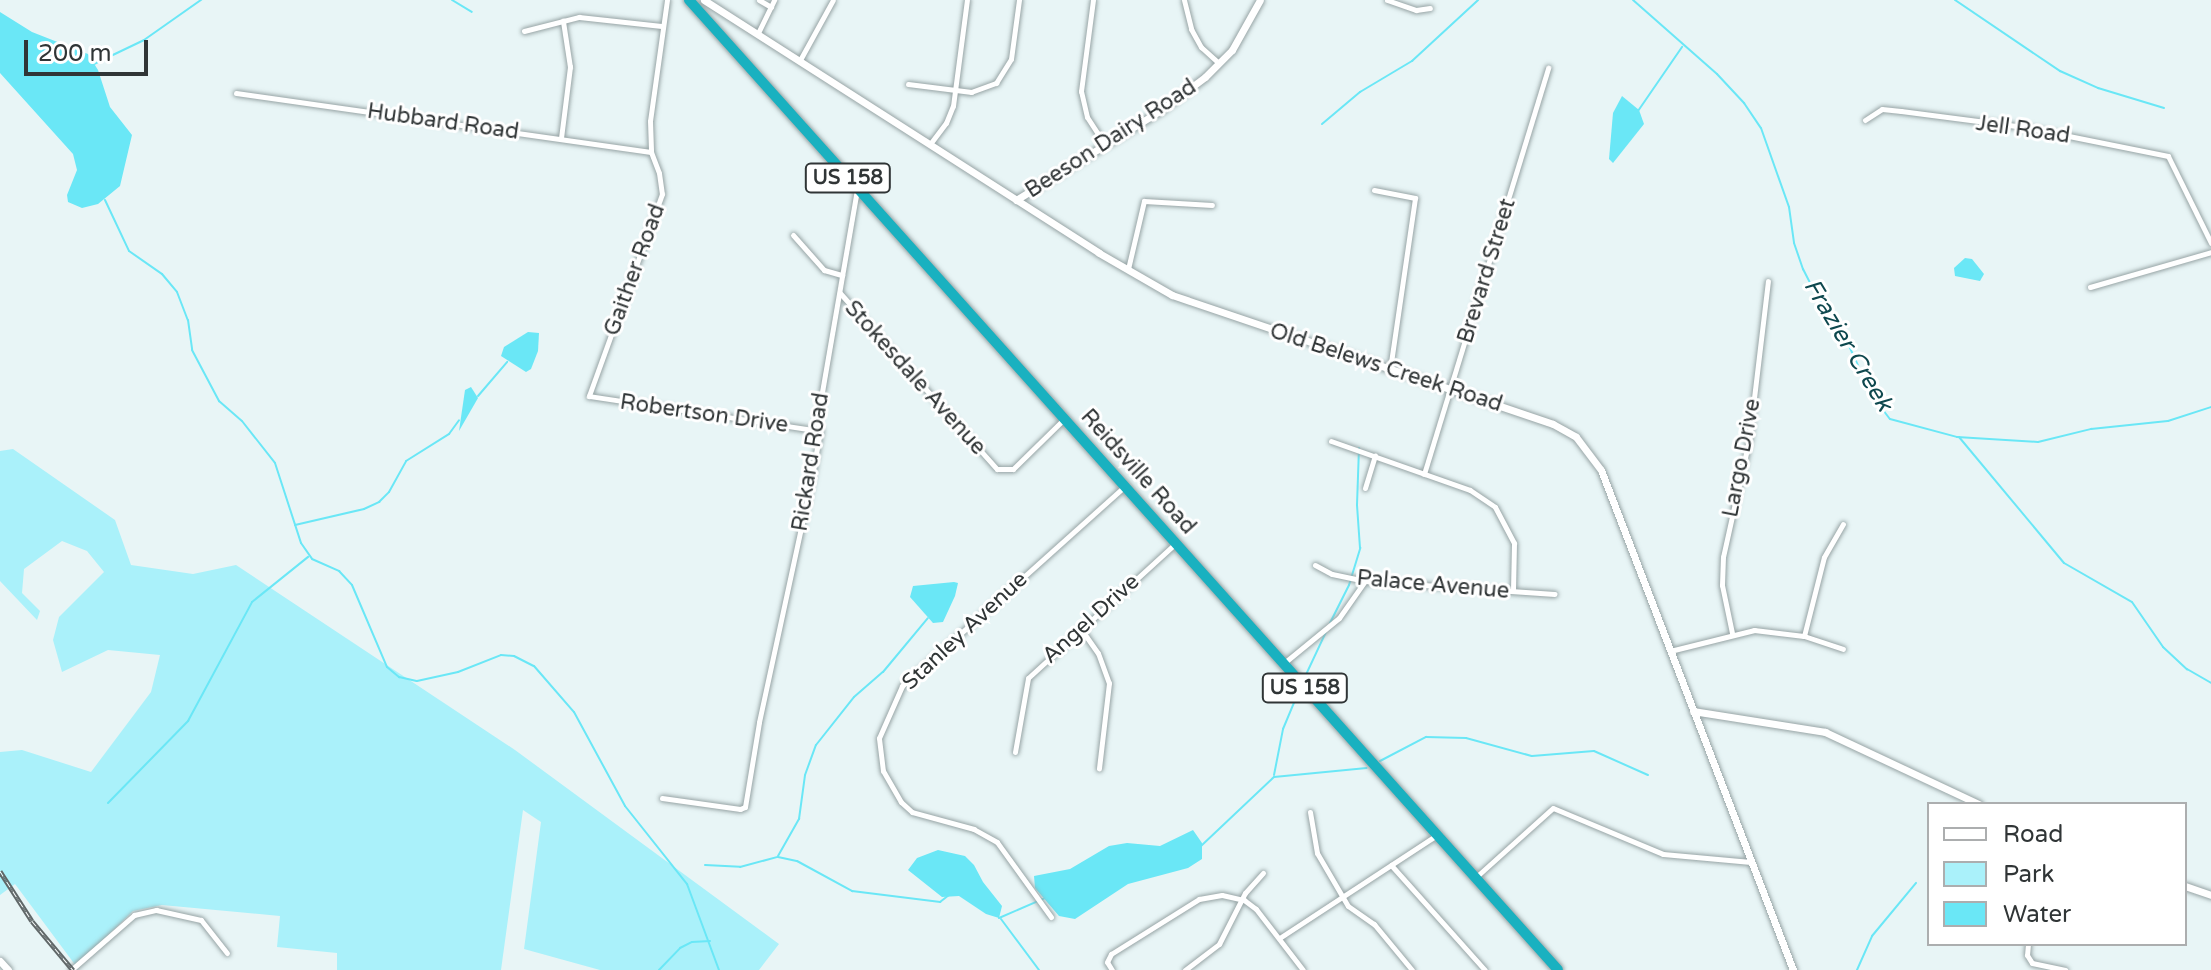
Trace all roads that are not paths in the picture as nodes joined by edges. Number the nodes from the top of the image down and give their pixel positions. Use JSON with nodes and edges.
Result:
{"nodes":[{"id":1,"x":667,"y":0,"type":"edge"},
{"id":2,"x":689,"y":0,"type":"edge"},
{"id":3,"x":704,"y":0,"type":"edge"},
{"id":4,"x":759,"y":0,"type":"edge"},
{"id":5,"x":774,"y":0,"type":"edge"},
{"id":6,"x":833,"y":0,"type":"edge"},
{"id":7,"x":967,"y":0,"type":"edge"},
{"id":8,"x":1019,"y":0,"type":"edge"},
{"id":9,"x":1093,"y":0,"type":"edge"},
{"id":10,"x":1184,"y":0,"type":"edge"},
{"id":11,"x":1260,"y":0,"type":"edge"},
{"id":12,"x":1387,"y":0,"type":"edge"},
{"id":13,"x":771,"y":7,"type":"junction"},
{"id":14,"x":1430,"y":8,"type":"dead end"},
{"id":15,"x":563,"y":21,"type":"junction"},
{"id":16,"x":662,"y":26,"type":"junction"},
{"id":17,"x":524,"y":31,"type":"dead end"},
{"id":18,"x":758,"y":33,"type":"junction"},
{"id":19,"x":800,"y":60,"type":"junction"},
{"id":20,"x":1219,"y":63,"type":"junction"},
{"id":21,"x":1548,"y":68,"type":"dead end"},
{"id":22,"x":908,"y":84,"type":"dead end"},
{"id":23,"x":954,"y":91,"type":"junction"},
{"id":24,"x":236,"y":93,"type":"dead end"},
{"id":25,"x":1865,"y":120,"type":"dead end"},
{"id":26,"x":561,"y":138,"type":"junction"},
{"id":27,"x":930,"y":144,"type":"junction"},
{"id":28,"x":1105,"y":145,"type":"junction"},
{"id":29,"x":651,"y":152,"type":"junction"},
{"id":30,"x":857,"y":188,"type":"junction"},
{"id":31,"x":1374,"y":190,"type":"dead end"},
{"id":32,"x":1016,"y":200,"type":"junction"},
{"id":33,"x":1212,"y":205,"type":"dead end"},
{"id":34,"x":793,"y":235,"type":"dead end"},
{"id":35,"x":2211,"y":243,"type":"edge"},
{"id":36,"x":2211,"y":252,"type":"edge"},
{"id":37,"x":1128,"y":269,"type":"junction"},
{"id":38,"x":842,"y":275,"type":"junction"},
{"id":39,"x":1768,"y":281,"type":"dead end"},
{"id":40,"x":2090,"y":287,"type":"dead end"},
{"id":41,"x":839,"y":293,"type":"junction"},
{"id":42,"x":1390,"y":369,"type":"junction"},
{"id":43,"x":1451,"y":389,"type":"junction"},
{"id":44,"x":589,"y":396,"type":"joint"},
{"id":45,"x":1064,"y":419,"type":"junction"},
{"id":46,"x":820,"y":431,"type":"junction"},
{"id":47,"x":1331,"y":441,"type":"dead end"},
{"id":48,"x":1375,"y":456,"type":"junction"},
{"id":49,"x":1424,"y":474,"type":"junction"},
{"id":50,"x":1124,"y":486,"type":"junction"},
{"id":51,"x":1365,"y":488,"type":"dead end"},
{"id":52,"x":1843,"y":524,"type":"dead end"},
{"id":53,"x":1175,"y":543,"type":"junction"},
{"id":54,"x":1315,"y":565,"type":"dead end"},
{"id":55,"x":1365,"y":581,"type":"junction"},
{"id":56,"x":1513,"y":591,"type":"junction"},
{"id":57,"x":1555,"y":594,"type":"dead end"},
{"id":58,"x":1081,"y":629,"type":"junction"},
{"id":59,"x":1732,"y":633,"type":"junction"},
{"id":60,"x":1804,"y":636,"type":"junction"},
{"id":61,"x":1843,"y":649,"type":"dead end"},
{"id":62,"x":1670,"y":651,"type":"junction"},
{"id":63,"x":1284,"y":664,"type":"junction"},
{"id":64,"x":1693,"y":711,"type":"junction"},
{"id":65,"x":1015,"y":752,"type":"dead end"},
{"id":66,"x":1099,"y":768,"type":"dead end"},
{"id":67,"x":662,"y":798,"type":"dead end"},
{"id":68,"x":1975,"y":802,"type":"edge"},
{"id":69,"x":1310,"y":812,"type":"dead end"},
{"id":70,"x":1437,"y":835,"type":"junction"},
{"id":71,"x":1751,"y":862,"type":"junction"},
{"id":72,"x":1391,"y":865,"type":"junction"},
{"id":73,"x":1263,"y":873,"type":"dead end"},
{"id":74,"x":1475,"y":878,"type":"junction"},
{"id":75,"x":2187,"y":887,"type":"edge"},
{"id":76,"x":2211,"y":895,"type":"edge"},
{"id":77,"x":1343,"y":896,"type":"junction"},
{"id":78,"x":1244,"y":900,"type":"junction"},
{"id":79,"x":1051,"y":917,"type":"dead end"},
{"id":80,"x":1281,"y":937,"type":"junction"},
{"id":81,"x":2028,"y":946,"type":"edge"},
{"id":82,"x":227,"y":953,"type":"dead end"},
{"id":83,"x":0,"y":961,"type":"edge"},
{"id":84,"x":8,"y":970,"type":"edge"},
{"id":85,"x":71,"y":970,"type":"edge"},
{"id":86,"x":1112,"y":970,"type":"edge"},
{"id":87,"x":1185,"y":970,"type":"edge"},
{"id":88,"x":1303,"y":970,"type":"edge"},
{"id":89,"x":1412,"y":970,"type":"edge"},
{"id":90,"x":1485,"y":970,"type":"edge"},
{"id":91,"x":1558,"y":970,"type":"edge"},
{"id":92,"x":1793,"y":970,"type":"edge"},
{"id":93,"x":2065,"y":970,"type":"edge"}],
"edges":[{"from":1,"to":16,"type":"street","name":"Gaither Road"},
{"from":2,"to":30,"type":"highway","name":"Reidsville Road","number":"US 158"},
{"from":3,"to":18,"type":"street","name":"Old Belews Creek Road"},
{"from":4,"to":13,"type":"street"},
{"from":5,"to":13,"type":"street"},
{"from":6,"to":19,"type":"street"},
{"from":7,"to":23,"type":"street"},
{"from":8,"to":23,"type":"street"},
{"from":9,"to":28,"type":"street"},
{"from":10,"to":20,"type":"street"},
{"from":11,"to":20,"type":"street","name":"Beeson Dairy Road"},
{"from":12,"to":14,"type":"street"},
{"from":13,"to":18,"type":"street"},
{"from":15,"to":16,"type":"street"},
{"from":15,"to":17,"type":"street"},
{"from":15,"to":26,"type":"street"},
{"from":16,"to":29,"type":"street","name":"Gaither Road"},
{"from":18,"to":19,"type":"street","name":"Old Belews Creek Road"},
{"from":19,"to":27,"type":"street","name":"Old Belews Creek Road"},
{"from":20,"to":28,"type":"street","name":"Beeson Dairy Road"},
{"from":21,"to":43,"type":"street","name":"Brevard Street"},
{"from":22,"to":23,"type":"street"},
{"from":23,"to":27,"type":"street"},
{"from":24,"to":26,"type":"street","name":"Hubbard Road"},
{"from":25,"to":35,"type":"street","name":"Jell Road"},
{"from":26,"to":29,"type":"street","name":"Hubbard Road"},
{"from":27,"to":32,"type":"street","name":"Old Belews Creek Road"},
{"from":28,"to":32,"type":"street","name":"Beeson Dairy Road"},
{"from":29,"to":44,"type":"street","name":"Gaither Road"},
{"from":30,"to":38,"type":"street","name":"Rickard Road"},
{"from":30,"to":45,"type":"highway","name":"Reidsville Road","number":"US 158"},
{"from":31,"to":42,"type":"street"},
{"from":32,"to":37,"type":"street","name":"Old Belews Creek Road"},
{"from":33,"to":37,"type":"street"},
{"from":34,"to":38,"type":"street"},
{"from":36,"to":40,"type":"street"},
{"from":37,"to":42,"type":"street","name":"Old Belews Creek Road"},
{"from":38,"to":41,"type":"street","name":"Rickard Road"},
{"from":39,"to":59,"type":"street","name":"Largo Drive"},
{"from":41,"to":45,"type":"street","name":"Stokesdale Avenue"},
{"from":41,"to":46,"type":"street","name":"Rickard Road"},
{"from":42,"to":43,"type":"street","name":"Old Belews Creek Road"},
{"from":43,"to":49,"type":"street","name":"Brevard Street"},
{"from":43,"to":62,"type":"street","name":"Old Belews Creek Road"},
{"from":44,"to":46,"type":"street","name":"Robertson Drive"},
{"from":45,"to":50,"type":"highway","name":"Reidsville Road","number":"US 158"},
{"from":46,"to":67,"type":"street","name":"Rickard Road"},
{"from":47,"to":48,"type":"street"},
{"from":48,"to":49,"type":"street"},
{"from":48,"to":51,"type":"street"},
{"from":49,"to":56,"type":"street"},
{"from":50,"to":53,"type":"highway","name":"Reidsville Road","number":"US 158"},
{"from":50,"to":79,"type":"street","name":"Stanley Avenue"},
{"from":52,"to":60,"type":"street"},
{"from":53,"to":58,"type":"street","name":"Angel Drive"},
{"from":53,"to":63,"type":"highway","name":"Reidsville Road","number":"US 158"},
{"from":54,"to":55,"type":"street","name":"Palace Avenue"},
{"from":55,"to":56,"type":"street","name":"Palace Avenue"},
{"from":55,"to":63,"type":"street"},
{"from":56,"to":57,"type":"street","name":"Palace Avenue"},
{"from":58,"to":65,"type":"street","name":"Angel Drive"},
{"from":58,"to":66,"type":"street"},
{"from":59,"to":60,"type":"street"},
{"from":59,"to":62,"type":"street"},
{"from":60,"to":61,"type":"street"},
{"from":62,"to":64,"type":"street","name":"Old Belews Creek Road"},
{"from":63,"to":70,"type":"highway","name":"Reidsville Road","number":"US 158"},
{"from":64,"to":68,"type":"street"},
{"from":64,"to":71,"type":"street","name":"Old Belews Creek Road"},
{"from":69,"to":77,"type":"street"},
{"from":70,"to":72,"type":"street"},
{"from":70,"to":74,"type":"highway","name":"Reidsville Road","number":"US 158"},
{"from":71,"to":74,"type":"street"},
{"from":71,"to":92,"type":"street","name":"Old Belews Creek Road"},
{"from":72,"to":77,"type":"street"},
{"from":72,"to":90,"type":"street"},
{"from":73,"to":78,"type":"street"},
{"from":74,"to":91,"type":"highway","name":"Reidsville Road","number":"US 158"},
{"from":75,"to":76,"type":"street"},
{"from":77,"to":80,"type":"street"},
{"from":77,"to":89,"type":"street"},
{"from":78,"to":80,"type":"street"},
{"from":78,"to":86,"type":"street"},
{"from":78,"to":87,"type":"street"},
{"from":80,"to":88,"type":"street"},
{"from":81,"to":93,"type":"street"},
{"from":82,"to":85,"type":"street"},
{"from":83,"to":84,"type":"street"}]}
